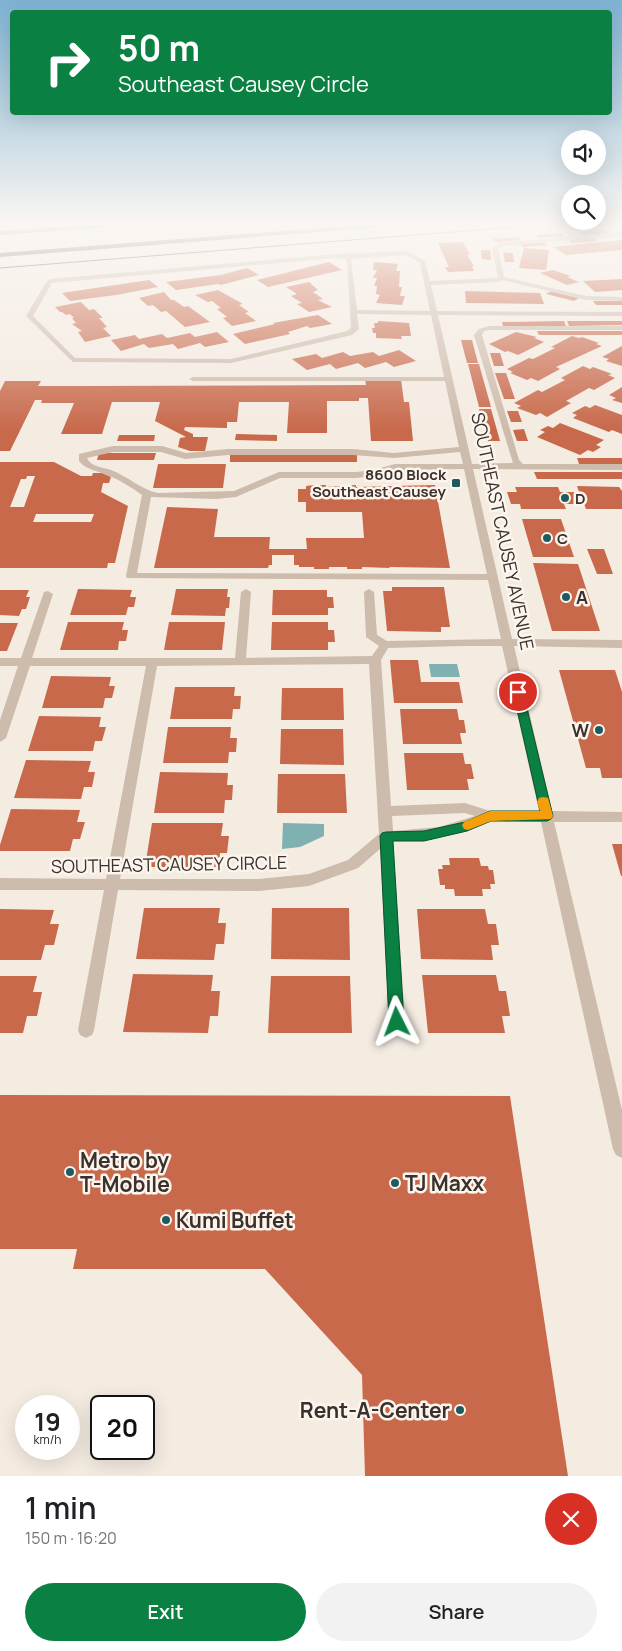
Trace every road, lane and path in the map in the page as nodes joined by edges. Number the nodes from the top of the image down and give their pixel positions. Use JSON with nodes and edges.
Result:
{"nodes":[{"id":1,"x":43,"y":292,"type":"edge"},
{"id":2,"x":353,"y":292,"type":"edge"},
{"id":3,"x":430,"y":292,"type":"edge"},
{"id":4,"x":560,"y":292,"type":"edge"},
{"id":5,"x":622,"y":299,"type":"edge"},
{"id":6,"x":355,"y":312,"type":"junction"},
{"id":7,"x":434,"y":313,"type":"junction"},
{"id":8,"x":622,"y":314,"type":"edge"},
{"id":9,"x":622,"y":328,"type":"edge"},
{"id":10,"x":193,"y":379,"type":"dead end"},
{"id":11,"x":449,"y":379,"type":"junction"},
{"id":12,"x":464,"y":448,"type":"junction"},
{"id":13,"x":382,"y":455,"type":"junction"},
{"id":14,"x":521,"y":466,"type":"junction"},
{"id":15,"x":468,"y":467,"type":"junction"},
{"id":16,"x":622,"y":467,"type":"edge"},
{"id":17,"x":386,"y":469,"type":"junction"},
{"id":18,"x":147,"y":494,"type":"junction"},
{"id":19,"x":493,"y":576,"type":"junction"},
{"id":20,"x":246,"y":592,"type":"dead end"},
{"id":21,"x":369,"y":592,"type":"dead end"},
{"id":22,"x":48,"y":594,"type":"dead end"},
{"id":23,"x":507,"y":642,"type":"junction"},
{"id":24,"x":622,"y":644,"type":"edge"},
{"id":25,"x":385,"y":645,"type":"junction"},
{"id":26,"x":375,"y":660,"type":"junction"},
{"id":27,"x":0,"y":662,"type":"edge"},
{"id":28,"x":25,"y":662,"type":"junction"},
{"id":29,"x":240,"y":662,"type":"junction"},
{"id":30,"x":152,"y":663,"type":"junction"},
{"id":31,"x":0,"y":738,"type":"edge"},
{"id":32,"x":384,"y":811,"type":"junction"},
{"id":33,"x":490,"y":816,"type":"junction"},
{"id":34,"x":547,"y":816,"type":"junction"},
{"id":35,"x":622,"y":817,"type":"edge"},
{"id":36,"x":386,"y":836,"type":"junction"},
{"id":37,"x":0,"y":884,"type":"edge"},
{"id":38,"x":112,"y":884,"type":"junction"},
{"id":39,"x":397,"y":1022,"type":"dead end"},
{"id":40,"x":86,"y":1030,"type":"dead end"},
{"id":41,"x":622,"y":1149,"type":"edge"}],
"edges":[{"from":1,"to":6,"type":"street"},
{"from":2,"to":6,"type":"street"},
{"from":3,"to":7,"type":"street","name":"SOUTHEAST CAUSEY AVENUE"},
{"from":4,"to":5,"type":"street"},
{"from":6,"to":7,"type":"street"},
{"from":7,"to":8,"type":"street"},
{"from":7,"to":11,"type":"street","name":"SOUTHEAST CAUSEY AVENUE"},
{"from":9,"to":14,"type":"street"},
{"from":10,"to":11,"type":"street"},
{"from":11,"to":12,"type":"street","name":"SOUTHEAST CAUSEY AVENUE"},
{"from":12,"to":13,"type":"street"},
{"from":12,"to":15,"type":"street","name":"SOUTHEAST CAUSEY AVENUE"},
{"from":13,"to":17,"type":"street"},
{"from":13,"to":18,"type":"street"},
{"from":14,"to":15,"type":"street"},
{"from":14,"to":16,"type":"street"},
{"from":15,"to":17,"type":"street"},
{"from":15,"to":19,"type":"street","name":"SOUTHEAST CAUSEY AVENUE"},
{"from":17,"to":18,"type":"street"},
{"from":18,"to":19,"type":"street"},
{"from":19,"to":23,"type":"street","name":"SOUTHEAST CAUSEY AVENUE"},
{"from":20,"to":29,"type":"street"},
{"from":21,"to":25,"type":"street"},
{"from":22,"to":28,"type":"street"},
{"from":23,"to":24,"type":"street"},
{"from":23,"to":25,"type":"street"},
{"from":23,"to":34,"type":"street","name":"SOUTHEAST CAUSEY AVENUE"},
{"from":25,"to":26,"type":"street"},
{"from":26,"to":29,"type":"street"},
{"from":26,"to":32,"type":"street"},
{"from":27,"to":28,"type":"street"},
{"from":28,"to":30,"type":"street"},
{"from":28,"to":31,"type":"street"},
{"from":29,"to":30,"type":"street"},
{"from":30,"to":38,"type":"street"},
{"from":32,"to":33,"type":"street"},
{"from":32,"to":36,"type":"street"},
{"from":33,"to":34,"type":"street"},
{"from":33,"to":36,"type":"street"},
{"from":34,"to":35,"type":"street"},
{"from":34,"to":41,"type":"street","name":"SOUTHEAST CAUSEY AVENUE"},
{"from":36,"to":38,"type":"street","name":"SOUTHEAST CAUSEY CIRCLE"},
{"from":36,"to":39,"type":"street"},
{"from":37,"to":38,"type":"street","name":"SOUTHEAST CAUSEY CIRCLE"},
{"from":38,"to":40,"type":"street"}]}
